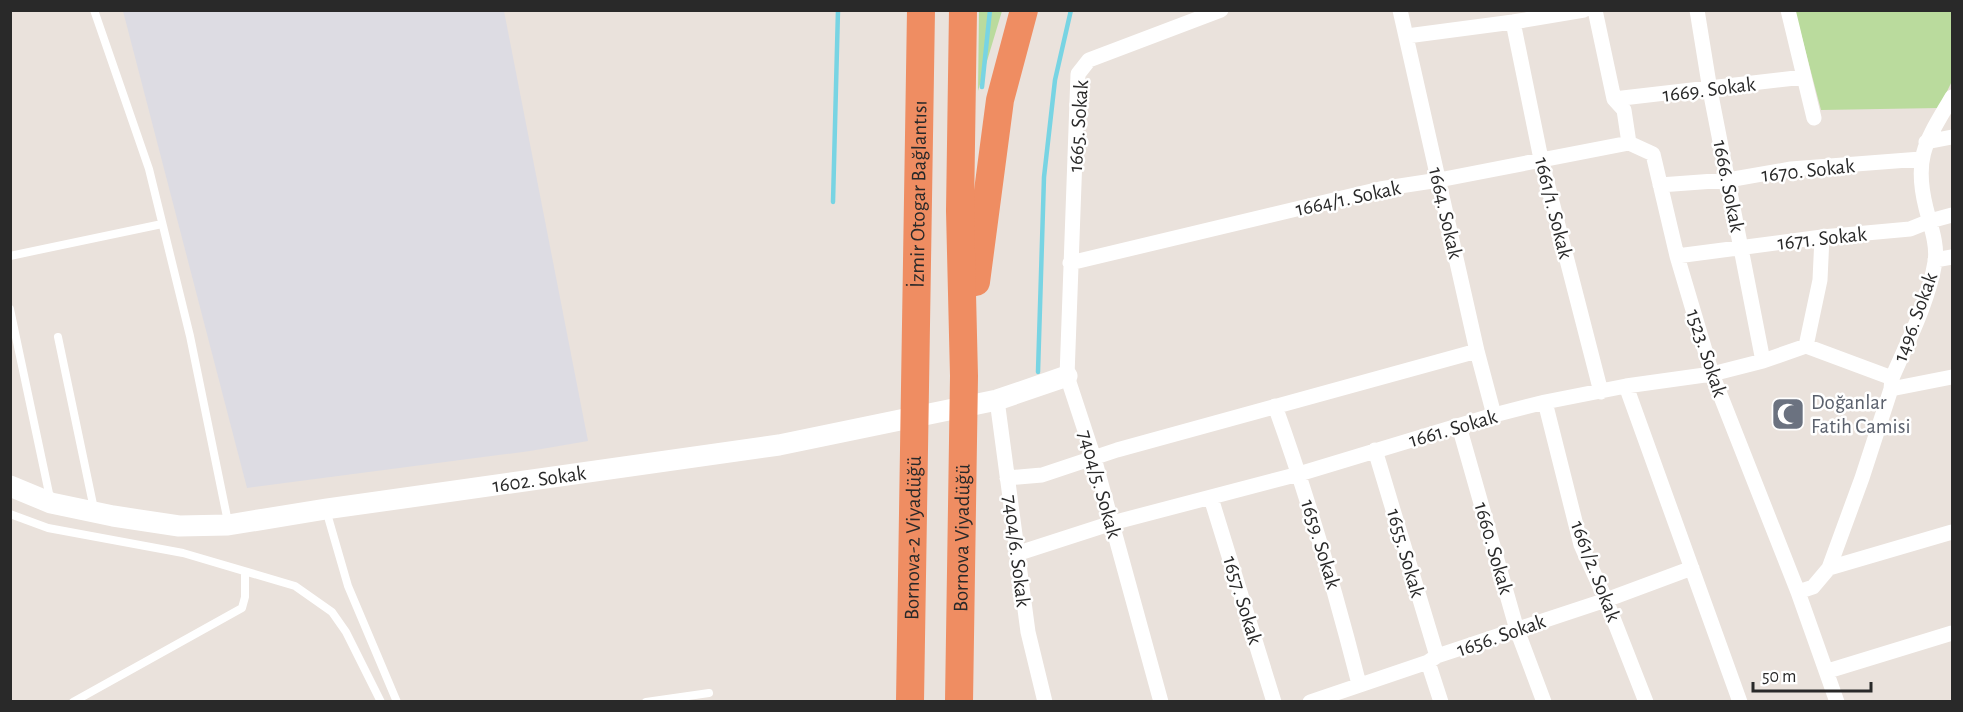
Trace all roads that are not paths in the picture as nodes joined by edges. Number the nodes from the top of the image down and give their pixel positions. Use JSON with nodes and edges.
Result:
{"nodes":[{"id":1,"x":94,"y":10,"type":"edge"},
{"id":2,"x":921,"y":10,"type":"edge"},
{"id":3,"x":963,"y":10,"type":"edge"},
{"id":4,"x":1024,"y":10,"type":"edge"},
{"id":5,"x":1221,"y":10,"type":"edge"},
{"id":6,"x":1400,"y":10,"type":"edge"},
{"id":7,"x":1584,"y":10,"type":"edge"},
{"id":8,"x":1595,"y":10,"type":"edge"},
{"id":9,"x":1697,"y":10,"type":"edge"},
{"id":10,"x":1788,"y":10,"type":"edge"},
{"id":11,"x":1513,"y":22,"type":"junction"},
{"id":12,"x":1407,"y":36,"type":"junction"},
{"id":13,"x":1804,"y":77,"type":"junction"},
{"id":14,"x":1710,"y":90,"type":"junction"},
{"id":15,"x":1953,"y":97,"type":"edge"},
{"id":16,"x":1614,"y":99,"type":"junction"},
{"id":17,"x":1814,"y":118,"type":"dead end"},
{"id":18,"x":1953,"y":137,"type":"edge"},
{"id":19,"x":1926,"y":142,"type":"junction"},
{"id":20,"x":1629,"y":143,"type":"junction"},
{"id":21,"x":1541,"y":159,"type":"junction"},
{"id":22,"x":1921,"y":159,"type":"junction"},
{"id":23,"x":1439,"y":180,"type":"junction"},
{"id":24,"x":1728,"y":180,"type":"junction"},
{"id":25,"x":1660,"y":185,"type":"junction"},
{"id":26,"x":1953,"y":215,"type":"edge"},
{"id":27,"x":1930,"y":221,"type":"junction"},
{"id":28,"x":162,"y":224,"type":"junction"},
{"id":29,"x":1822,"y":237,"type":"junction"},
{"id":30,"x":1742,"y":247,"type":"junction"},
{"id":31,"x":10,"y":256,"type":"edge"},
{"id":32,"x":1677,"y":256,"type":"junction"},
{"id":33,"x":1953,"y":257,"type":"edge"},
{"id":34,"x":1935,"y":260,"type":"junction"},
{"id":35,"x":1070,"y":263,"type":"junction"},
{"id":36,"x":10,"y":309,"type":"edge"},
{"id":37,"x":58,"y":337,"type":"dead end"},
{"id":38,"x":1806,"y":346,"type":"junction"},
{"id":39,"x":1477,"y":351,"type":"junction"},
{"id":40,"x":1763,"y":361,"type":"junction"},
{"id":41,"x":1712,"y":374,"type":"junction"},
{"id":42,"x":964,"y":376,"type":"junction"},
{"id":43,"x":1067,"y":376,"type":"junction"},
{"id":44,"x":916,"y":377,"type":"joint"},
{"id":45,"x":1953,"y":377,"type":"edge"},
{"id":46,"x":1891,"y":384,"type":"junction"},
{"id":47,"x":1626,"y":386,"type":"junction"},
{"id":48,"x":1601,"y":392,"type":"junction"},
{"id":49,"x":997,"y":400,"type":"junction"},
{"id":50,"x":1545,"y":402,"type":"junction"},
{"id":51,"x":1275,"y":406,"type":"junction"},
{"id":52,"x":1494,"y":415,"type":"junction"},
{"id":53,"x":1459,"y":426,"type":"junction"},
{"id":54,"x":1375,"y":450,"type":"junction"},
{"id":55,"x":1094,"y":458,"type":"junction"},
{"id":56,"x":1299,"y":474,"type":"junction"},
{"id":57,"x":1007,"y":478,"type":"junction"},
{"id":58,"x":10,"y":486,"type":"edge"},
{"id":59,"x":1211,"y":498,"type":"junction"},
{"id":60,"x":51,"y":503,"type":"junction"},
{"id":61,"x":326,"y":509,"type":"junction"},
{"id":62,"x":94,"y":512,"type":"junction"},
{"id":63,"x":10,"y":514,"type":"edge"},
{"id":64,"x":1112,"y":524,"type":"junction"},
{"id":65,"x":228,"y":525,"type":"junction"},
{"id":66,"x":1953,"y":532,"type":"edge"},
{"id":67,"x":1016,"y":554,"type":"junction"},
{"id":68,"x":1692,"y":568,"type":"junction"},
{"id":69,"x":1829,"y":568,"type":"junction"},
{"id":70,"x":244,"y":572,"type":"junction"},
{"id":71,"x":1798,"y":592,"type":"junction"},
{"id":72,"x":1606,"y":600,"type":"junction"},
{"id":73,"x":1517,"y":630,"type":"junction"},
{"id":74,"x":1953,"y":633,"type":"edge"},
{"id":75,"x":1433,"y":659,"type":"junction"},
{"id":76,"x":1828,"y":671,"type":"junction"},
{"id":77,"x":1359,"y":684,"type":"junction"},
{"id":78,"x":709,"y":693,"type":"dead end"},
{"id":79,"x":1329,"y":699,"type":"edge"},
{"id":80,"x":73,"y":702,"type":"edge"},
{"id":81,"x":381,"y":702,"type":"edge"},
{"id":82,"x":397,"y":702,"type":"edge"},
{"id":83,"x":646,"y":702,"type":"edge"},
{"id":84,"x":910,"y":702,"type":"edge"},
{"id":85,"x":959,"y":702,"type":"edge"},
{"id":86,"x":1045,"y":702,"type":"edge"},
{"id":87,"x":1161,"y":702,"type":"edge"},
{"id":88,"x":1274,"y":702,"type":"edge"},
{"id":89,"x":1310,"y":702,"type":"edge"},
{"id":90,"x":1441,"y":702,"type":"edge"},
{"id":91,"x":1544,"y":702,"type":"edge"},
{"id":92,"x":1646,"y":702,"type":"edge"},
{"id":93,"x":1740,"y":702,"type":"edge"},
{"id":94,"x":1837,"y":702,"type":"edge"}],
"edges":[{"from":1,"to":28,"type":"lane"},
{"from":2,"to":44,"type":"highway","name":"İzmir Otogar Bağlantısı"},
{"from":3,"to":42,"type":"highway","name":"İzmir Otogar Bağlantısı"},
{"from":4,"to":42,"type":"highway"},
{"from":5,"to":35,"type":"street","name":"1665. Sokak"},
{"from":6,"to":12,"type":"street","name":"1664. Sokak"},
{"from":7,"to":11,"type":"street"},
{"from":8,"to":16,"type":"street"},
{"from":9,"to":14,"type":"street","name":"1666. Sokak"},
{"from":10,"to":13,"type":"street"},
{"from":11,"to":12,"type":"street"},
{"from":11,"to":21,"type":"street","name":"1661/1. Sokak"},
{"from":12,"to":23,"type":"street","name":"1664. Sokak"},
{"from":13,"to":14,"type":"street","name":"1669. Sokak"},
{"from":13,"to":17,"type":"street"},
{"from":14,"to":16,"type":"street","name":"1669. Sokak"},
{"from":14,"to":24,"type":"street","name":"1666. Sokak"},
{"from":15,"to":19,"type":"street","name":"1496. Sokak"},
{"from":16,"to":20,"type":"street"},
{"from":18,"to":19,"type":"street"},
{"from":19,"to":22,"type":"street","name":"1496. Sokak"},
{"from":20,"to":21,"type":"street","name":"1664/1. Sokak"},
{"from":20,"to":25,"type":"street","name":"1523. Sokak"},
{"from":21,"to":23,"type":"street","name":"1664/1. Sokak"},
{"from":21,"to":48,"type":"street","name":"1661/1. Sokak"},
{"from":22,"to":24,"type":"street","name":"1670. Sokak"},
{"from":22,"to":27,"type":"street","name":"1496. Sokak"},
{"from":23,"to":35,"type":"street","name":"1664/1. Sokak"},
{"from":23,"to":39,"type":"street","name":"1664. Sokak"},
{"from":24,"to":25,"type":"street","name":"1670. Sokak"},
{"from":24,"to":30,"type":"street","name":"1666. Sokak"},
{"from":25,"to":32,"type":"street","name":"1523. Sokak"},
{"from":26,"to":27,"type":"street","name":"1671. Sokak"},
{"from":27,"to":29,"type":"street","name":"1671. Sokak"},
{"from":27,"to":34,"type":"street","name":"1496. Sokak"},
{"from":28,"to":31,"type":"lane"},
{"from":28,"to":65,"type":"lane"},
{"from":29,"to":30,"type":"street","name":"1671. Sokak"},
{"from":29,"to":38,"type":"street"},
{"from":30,"to":32,"type":"street","name":"1671. Sokak"},
{"from":30,"to":40,"type":"street","name":"1666. Sokak"},
{"from":32,"to":41,"type":"street","name":"1523. Sokak"},
{"from":33,"to":34,"type":"street"},
{"from":34,"to":46,"type":"street","name":"1496. Sokak"},
{"from":35,"to":43,"type":"street","name":"7404/5. Sokak"},
{"from":36,"to":60,"type":"lane"},
{"from":37,"to":62,"type":"lane"},
{"from":38,"to":40,"type":"street","name":"1661. Sokak"},
{"from":38,"to":46,"type":"street"},
{"from":39,"to":51,"type":"street"},
{"from":39,"to":52,"type":"street","name":"1664. Sokak"},
{"from":40,"to":41,"type":"street","name":"1661. Sokak"},
{"from":41,"to":47,"type":"street","name":"1661. Sokak"},
{"from":41,"to":71,"type":"street","name":"1523. Sokak"},
{"from":42,"to":85,"type":"highway","name":"Bornova Viyadüğü"},
{"from":43,"to":49,"type":"street","name":"1602. Sokak"},
{"from":43,"to":55,"type":"street","name":"7404/5. Sokak"},
{"from":44,"to":84,"type":"highway","name":"Bornova-2 Viyadüğü"},
{"from":45,"to":46,"type":"street"},
{"from":46,"to":69,"type":"street","name":"1496. Sokak"},
{"from":47,"to":48,"type":"street","name":"1661. Sokak"},
{"from":47,"to":68,"type":"street"},
{"from":48,"to":50,"type":"street","name":"1661. Sokak"},
{"from":49,"to":57,"type":"street","name":"7404/6. Sokak"},
{"from":49,"to":61,"type":"street","name":"1602. Sokak"},
{"from":50,"to":52,"type":"street","name":"1661. Sokak"},
{"from":50,"to":72,"type":"street","name":"1661/2. Sokak"},
{"from":51,"to":55,"type":"street"},
{"from":51,"to":56,"type":"street","name":"1659. Sokak"},
{"from":52,"to":53,"type":"street","name":"1661. Sokak"},
{"from":53,"to":54,"type":"street","name":"1661. Sokak"},
{"from":53,"to":73,"type":"street","name":"1660. Sokak"},
{"from":54,"to":56,"type":"street","name":"1661. Sokak"},
{"from":54,"to":75,"type":"street","name":"1655. Sokak"},
{"from":55,"to":57,"type":"street"},
{"from":55,"to":64,"type":"street","name":"7404/5. Sokak"},
{"from":56,"to":59,"type":"street","name":"1661. Sokak"},
{"from":56,"to":77,"type":"street","name":"1659. Sokak"},
{"from":57,"to":67,"type":"street","name":"7404/6. Sokak"},
{"from":58,"to":60,"type":"street","name":"1602. Sokak"},
{"from":59,"to":64,"type":"street","name":"1661. Sokak"},
{"from":59,"to":88,"type":"street","name":"1657. Sokak"},
{"from":60,"to":62,"type":"street","name":"1602. Sokak"},
{"from":61,"to":65,"type":"street","name":"1602. Sokak"},
{"from":61,"to":82,"type":"lane"},
{"from":62,"to":65,"type":"street","name":"1602. Sokak"},
{"from":63,"to":70,"type":"lane"},
{"from":64,"to":67,"type":"street","name":"1661. Sokak"},
{"from":64,"to":87,"type":"street","name":"7404/5. Sokak"},
{"from":66,"to":69,"type":"street"},
{"from":67,"to":86,"type":"street","name":"7404/6. Sokak"},
{"from":68,"to":72,"type":"street","name":"1656. Sokak"},
{"from":68,"to":93,"type":"street"},
{"from":69,"to":71,"type":"street","name":"1496. Sokak"},
{"from":70,"to":80,"type":"lane"},
{"from":70,"to":81,"type":"lane"},
{"from":71,"to":76,"type":"street","name":"1523. Sokak"},
{"from":72,"to":73,"type":"street","name":"1656. Sokak"},
{"from":72,"to":92,"type":"street","name":"1661/2. Sokak"},
{"from":73,"to":75,"type":"street","name":"1656. Sokak"},
{"from":73,"to":91,"type":"street","name":"1660. Sokak"},
{"from":74,"to":76,"type":"street"},
{"from":75,"to":77,"type":"street","name":"1656. Sokak"},
{"from":75,"to":90,"type":"street","name":"1655. Sokak"},
{"from":76,"to":94,"type":"street","name":"1523. Sokak"},
{"from":77,"to":79,"type":"street","name":"1656. Sokak"},
{"from":78,"to":83,"type":"lane"},
{"from":79,"to":89,"type":"street","name":"1656. Sokak"}]}
